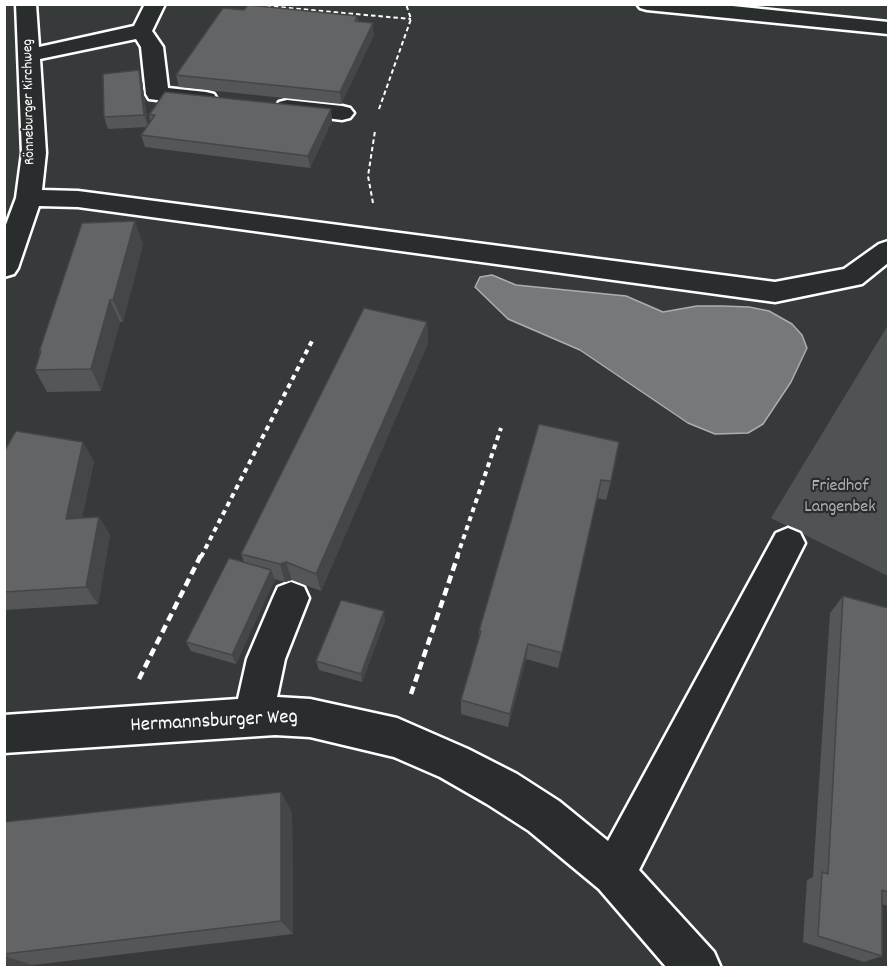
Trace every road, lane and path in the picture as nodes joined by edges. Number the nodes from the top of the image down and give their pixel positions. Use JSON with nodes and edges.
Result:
{"nodes":[{"id":1,"x":26,"y":4,"type":"edge"},
{"id":2,"x":155,"y":4,"type":"edge"},
{"id":3,"x":244,"y":4,"type":"edge"},
{"id":4,"x":406,"y":4,"type":"edge"},
{"id":5,"x":646,"y":4,"type":"edge"},
{"id":6,"x":411,"y":19,"type":"junction"},
{"id":7,"x":888,"y":28,"type":"edge"},
{"id":8,"x":142,"y":31,"type":"junction"},
{"id":9,"x":30,"y":55,"type":"junction"},
{"id":10,"x":226,"y":101,"type":"edge"},
{"id":11,"x":261,"y":105,"type":"edge"},
{"id":12,"x":342,"y":113,"type":"dead end"},
{"id":13,"x":377,"y":115,"type":"dead end"},
{"id":14,"x":376,"y":125,"type":"dead end"},
{"id":15,"x":29,"y":198,"type":"junction"},
{"id":16,"x":380,"y":239,"type":"junction"},
{"id":17,"x":888,"y":250,"type":"edge"},
{"id":18,"x":4,"y":268,"type":"edge"},
{"id":19,"x":312,"y":341,"type":"dead end"},
{"id":20,"x":501,"y":428,"type":"dead end"},
{"id":21,"x":788,"y":543,"type":"dead end"},
{"id":22,"x":291,"y":598,"type":"dead end"},
{"id":23,"x":254,"y":716,"type":"junction"},
{"id":24,"x":124,"y":727,"type":"junction"},
{"id":25,"x":4,"y":734,"type":"edge"},
{"id":26,"x":396,"y":738,"type":"junction"},
{"id":27,"x":614,"y":874,"type":"junction"},
{"id":28,"x":698,"y":968,"type":"edge"}],
"edges":[{"from":1,"to":9,"type":"street","name":"Rönneburger Kirchweg"},
{"from":2,"to":8,"type":"street"},
{"from":3,"to":6,"type":"path"},
{"from":4,"to":6,"type":"path"},
{"from":5,"to":7,"type":"street"},
{"from":6,"to":13,"type":"path"},
{"from":8,"to":9,"type":"street"},
{"from":8,"to":10,"type":"street"},
{"from":9,"to":15,"type":"street","name":"Rönneburger Kirchweg"},
{"from":11,"to":12,"type":"street"},
{"from":14,"to":16,"type":"path"},
{"from":15,"to":16,"type":"street"},
{"from":15,"to":18,"type":"street","name":"Rönneburger Kirchweg"},
{"from":16,"to":17,"type":"street"},
{"from":19,"to":24,"type":"path"},
{"from":20,"to":26,"type":"path"},
{"from":21,"to":27,"type":"street"},
{"from":22,"to":23,"type":"street"},
{"from":23,"to":24,"type":"street","name":"Hermannsburger Weg"},
{"from":23,"to":26,"type":"street","name":"Hermannsburger Weg"},
{"from":24,"to":25,"type":"street","name":"Hermannsburger Weg"},
{"from":26,"to":27,"type":"street","name":"Hermannsburger Weg"},
{"from":27,"to":28,"type":"street","name":"Hermannsburger Weg"}]}
